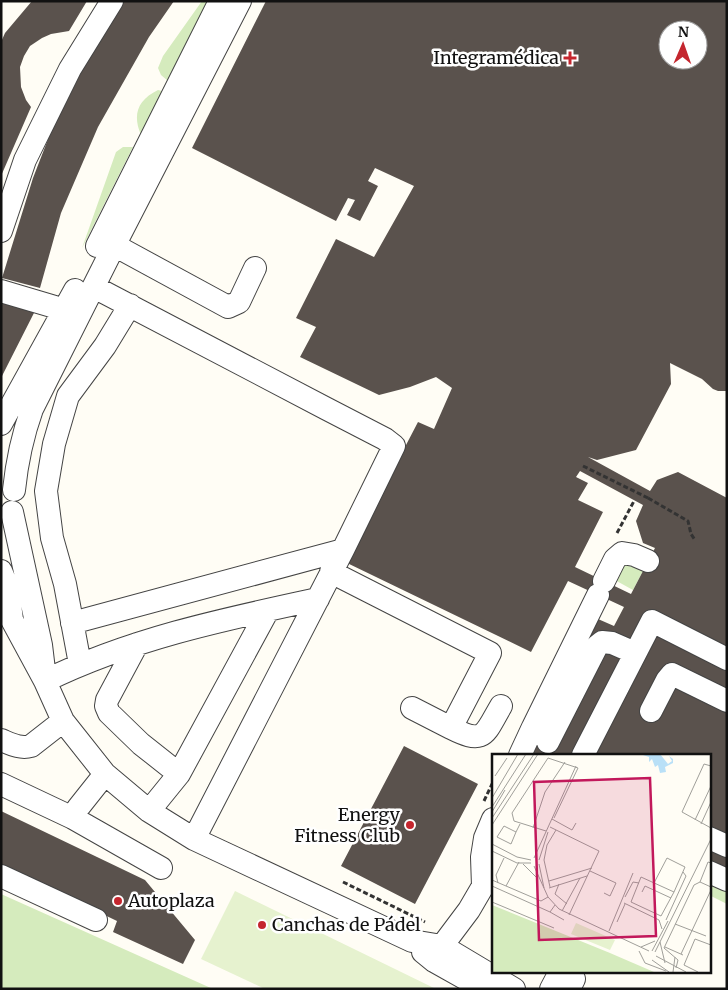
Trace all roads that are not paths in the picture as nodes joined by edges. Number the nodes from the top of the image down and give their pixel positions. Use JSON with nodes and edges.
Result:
{"nodes":[{"id":1,"x":112,"y":1,"type":"edge"},
{"id":2,"x":220,"y":1,"type":"edge"},
{"id":3,"x":240,"y":1,"type":"edge"},
{"id":4,"x":151,"y":156,"type":"junction"},
{"id":5,"x":1,"y":231,"type":"edge"},
{"id":6,"x":108,"y":241,"type":"junction"},
{"id":7,"x":255,"y":268,"type":"dead end"},
{"id":8,"x":94,"y":287,"type":"junction"},
{"id":9,"x":1,"y":291,"type":"edge"},
{"id":10,"x":130,"y":305,"type":"junction"},
{"id":11,"x":65,"y":310,"type":"junction"},
{"id":12,"x":1,"y":424,"type":"edge"},
{"id":13,"x":7,"y":501,"type":"edge"},
{"id":14,"x":343,"y":550,"type":"junction"},
{"id":15,"x":648,"y":561,"type":"dead end"},
{"id":16,"x":1,"y":571,"type":"edge"},
{"id":17,"x":332,"y":572,"type":"junction"},
{"id":18,"x":318,"y":599,"type":"junction"},
{"id":19,"x":268,"y":610,"type":"junction"},
{"id":20,"x":6,"y":611,"type":"edge"},
{"id":21,"x":72,"y":622,"type":"junction"},
{"id":22,"x":137,"y":644,"type":"junction"},
{"id":23,"x":635,"y":653,"type":"junction"},
{"id":24,"x":727,"y":658,"type":"edge"},
{"id":25,"x":80,"y":664,"type":"junction"},
{"id":26,"x":45,"y":681,"type":"junction"},
{"id":27,"x":727,"y":701,"type":"edge"},
{"id":28,"x":501,"y":706,"type":"dead end"},
{"id":29,"x":412,"y":708,"type":"dead end"},
{"id":30,"x":651,"y":711,"type":"dead end"},
{"id":31,"x":64,"y":721,"type":"junction"},
{"id":32,"x":451,"y":728,"type":"junction"},
{"id":33,"x":548,"y":742,"type":"dead end"},
{"id":34,"x":2,"y":743,"type":"edge"},
{"id":35,"x":520,"y":754,"type":"edge"},
{"id":36,"x":584,"y":754,"type":"edge"},
{"id":37,"x":105,"y":774,"type":"junction"},
{"id":38,"x":179,"y":774,"type":"junction"},
{"id":39,"x":1,"y":784,"type":"edge"},
{"id":40,"x":149,"y":811,"type":"junction"},
{"id":41,"x":487,"y":813,"type":"edge"},
{"id":42,"x":73,"y":818,"type":"junction"},
{"id":43,"x":710,"y":838,"type":"edge"},
{"id":44,"x":194,"y":839,"type":"junction"},
{"id":45,"x":727,"y":846,"type":"edge"},
{"id":46,"x":161,"y":868,"type":"dead end"},
{"id":47,"x":492,"y":872,"type":"edge"},
{"id":48,"x":710,"y":872,"type":"edge"},
{"id":49,"x":1,"y":876,"type":"edge"},
{"id":50,"x":727,"y":880,"type":"edge"},
{"id":51,"x":490,"y":890,"type":"edge"},
{"id":52,"x":96,"y":920,"type":"dead end"},
{"id":53,"x":438,"y":954,"type":"junction"},
{"id":54,"x":568,"y":980,"type":"edge"},
{"id":55,"x":484,"y":989,"type":"edge"},
{"id":56,"x":514,"y":989,"type":"edge"},
{"id":57,"x":551,"y":989,"type":"edge"}],
"edges":[{"from":1,"to":5,"type":"lane"},
{"from":2,"to":4,"type":"lane"},
{"from":3,"to":4,"type":"lane"},
{"from":4,"to":6,"type":"lane"},
{"from":6,"to":7,"type":"lane"},
{"from":6,"to":8,"type":"lane"},
{"from":6,"to":11,"type":"lane"},
{"from":8,"to":10,"type":"lane"},
{"from":8,"to":13,"type":"lane"},
{"from":9,"to":11,"type":"lane"},
{"from":10,"to":14,"type":"lane"},
{"from":10,"to":21,"type":"lane"},
{"from":11,"to":12,"type":"lane"},
{"from":13,"to":26,"type":"lane"},
{"from":14,"to":17,"type":"lane"},
{"from":14,"to":21,"type":"lane"},
{"from":15,"to":35,"type":"lane"},
{"from":16,"to":20,"type":"lane"},
{"from":17,"to":18,"type":"lane"},
{"from":17,"to":32,"type":"lane"},
{"from":18,"to":19,"type":"lane"},
{"from":18,"to":44,"type":"lane"},
{"from":19,"to":22,"type":"lane"},
{"from":19,"to":38,"type":"lane"},
{"from":20,"to":26,"type":"lane"},
{"from":21,"to":25,"type":"lane"},
{"from":22,"to":25,"type":"lane"},
{"from":22,"to":38,"type":"lane"},
{"from":23,"to":24,"type":"lane"},
{"from":23,"to":33,"type":"lane"},
{"from":23,"to":36,"type":"lane"},
{"from":25,"to":26,"type":"lane"},
{"from":26,"to":31,"type":"lane"},
{"from":27,"to":30,"type":"lane"},
{"from":28,"to":32,"type":"lane"},
{"from":29,"to":32,"type":"lane"},
{"from":31,"to":34,"type":"lane"},
{"from":31,"to":37,"type":"lane"},
{"from":37,"to":40,"type":"lane"},
{"from":37,"to":42,"type":"lane"},
{"from":38,"to":40,"type":"lane"},
{"from":39,"to":42,"type":"lane"},
{"from":40,"to":44,"type":"lane"},
{"from":41,"to":51,"type":"lane"},
{"from":42,"to":46,"type":"lane"},
{"from":43,"to":45,"type":"lane"},
{"from":44,"to":53,"type":"lane"},
{"from":47,"to":51,"type":"lane"},
{"from":48,"to":50,"type":"lane"},
{"from":49,"to":52,"type":"lane"},
{"from":51,"to":53,"type":"lane"},
{"from":53,"to":55,"type":"lane"},
{"from":53,"to":56,"type":"lane"},
{"from":54,"to":57,"type":"lane"}]}
